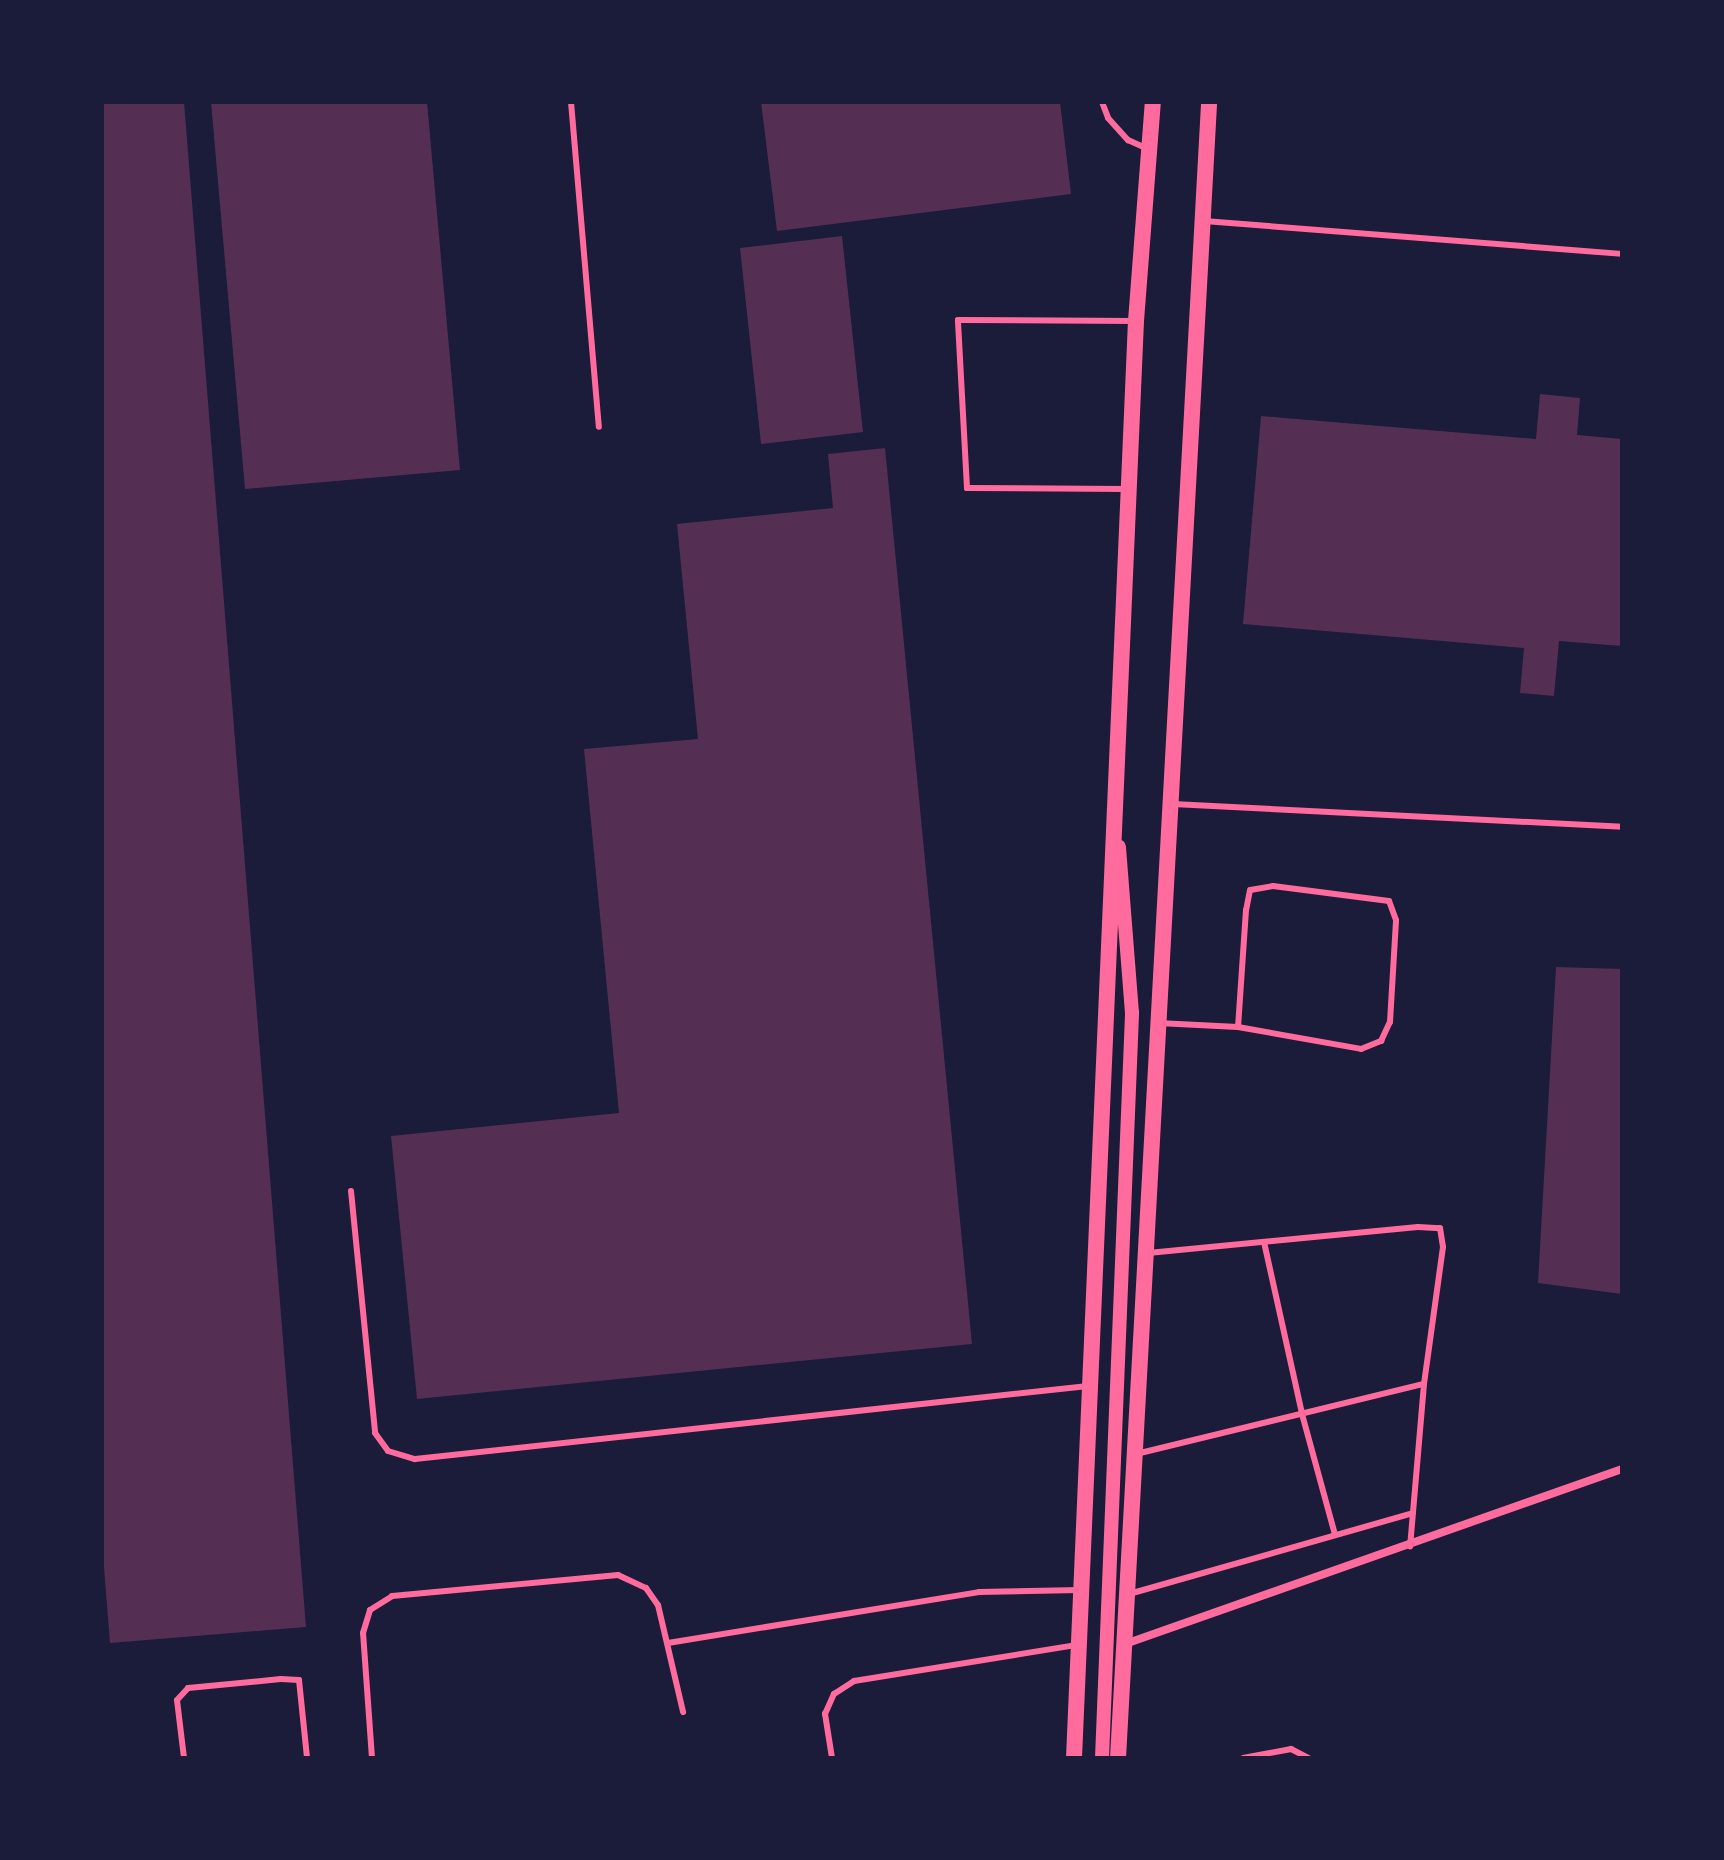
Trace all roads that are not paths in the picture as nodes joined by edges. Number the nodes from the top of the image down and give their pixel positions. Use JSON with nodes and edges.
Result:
{"nodes":[{"id":1,"x":571,"y":102,"type":"edge"},
{"id":2,"x":1102,"y":102,"type":"edge"},
{"id":3,"x":1153,"y":102,"type":"edge"},
{"id":4,"x":1209,"y":102,"type":"edge"},
{"id":5,"x":1149,"y":150,"type":"junction"},
{"id":6,"x":1201,"y":221,"type":"junction"},
{"id":7,"x":1622,"y":254,"type":"edge"},
{"id":8,"x":1136,"y":321,"type":"junction"},
{"id":9,"x":599,"y":427,"type":"dead end"},
{"id":10,"x":1130,"y":489,"type":"junction"},
{"id":11,"x":1169,"y":804,"type":"junction"},
{"id":12,"x":1116,"y":807,"type":"junction"},
{"id":13,"x":1622,"y":827,"type":"edge"},
{"id":14,"x":1158,"y":1023,"type":"junction"},
{"id":15,"x":1238,"y":1027,"type":"junction"},
{"id":16,"x":351,"y":1191,"type":"dead end"},
{"id":17,"x":1264,"y":1242,"type":"junction"},
{"id":18,"x":1144,"y":1253,"type":"junction"},
{"id":19,"x":1424,"y":1384,"type":"junction"},
{"id":20,"x":1092,"y":1386,"type":"junction"},
{"id":21,"x":1302,"y":1414,"type":"junction"},
{"id":22,"x":1134,"y":1455,"type":"junction"},
{"id":23,"x":1622,"y":1469,"type":"edge"},
{"id":24,"x":1413,"y":1513,"type":"junction"},
{"id":25,"x":1335,"y":1535,"type":"junction"},
{"id":26,"x":1410,"y":1546,"type":"junction"},
{"id":27,"x":1082,"y":1590,"type":"junction"},
{"id":28,"x":1126,"y":1595,"type":"junction"},
{"id":29,"x":668,"y":1643,"type":"junction"},
{"id":30,"x":1124,"y":1644,"type":"junction"},
{"id":31,"x":1080,"y":1645,"type":"junction"},
{"id":32,"x":683,"y":1712,"type":"dead end"},
{"id":33,"x":184,"y":1758,"type":"edge"},
{"id":34,"x":307,"y":1758,"type":"edge"},
{"id":35,"x":372,"y":1758,"type":"edge"},
{"id":36,"x":832,"y":1758,"type":"edge"},
{"id":37,"x":1074,"y":1758,"type":"edge"},
{"id":38,"x":1102,"y":1758,"type":"edge"},
{"id":39,"x":1118,"y":1758,"type":"edge"},
{"id":40,"x":1243,"y":1758,"type":"edge"},
{"id":41,"x":1309,"y":1758,"type":"edge"}],
"edges":[{"from":1,"to":9,"type":"lane"},
{"from":2,"to":5,"type":"lane"},
{"from":3,"to":5,"type":"main road"},
{"from":4,"to":6,"type":"main road"},
{"from":5,"to":8,"type":"main road"},
{"from":6,"to":7,"type":"lane"},
{"from":6,"to":11,"type":"main road"},
{"from":8,"to":10,"type":"main road"},
{"from":8,"to":10,"type":"lane"},
{"from":10,"to":12,"type":"main road"},
{"from":11,"to":13,"type":"lane"},
{"from":11,"to":14,"type":"main road"},
{"from":12,"to":20,"type":"main road"},
{"from":12,"to":38,"type":"street"},
{"from":14,"to":15,"type":"lane"},
{"from":14,"to":18,"type":"main road"},
{"from":15,"to":15,"type":"lane"},
{"from":16,"to":20,"type":"lane"},
{"from":17,"to":18,"type":"lane"},
{"from":17,"to":19,"type":"lane"},
{"from":17,"to":21,"type":"lane"},
{"from":18,"to":22,"type":"main road"},
{"from":19,"to":21,"type":"lane"},
{"from":19,"to":24,"type":"lane"},
{"from":20,"to":27,"type":"main road"},
{"from":21,"to":22,"type":"lane"},
{"from":21,"to":25,"type":"lane"},
{"from":22,"to":28,"type":"main road"},
{"from":23,"to":26,"type":"street"},
{"from":24,"to":25,"type":"lane"},
{"from":24,"to":26,"type":"lane"},
{"from":25,"to":28,"type":"lane"},
{"from":26,"to":30,"type":"street"},
{"from":27,"to":29,"type":"lane"},
{"from":27,"to":31,"type":"main road"},
{"from":28,"to":30,"type":"main road"},
{"from":29,"to":32,"type":"lane"},
{"from":29,"to":35,"type":"lane"},
{"from":30,"to":39,"type":"main road"},
{"from":31,"to":36,"type":"lane"},
{"from":31,"to":37,"type":"main road"},
{"from":33,"to":34,"type":"lane"},
{"from":40,"to":41,"type":"lane"}]}
